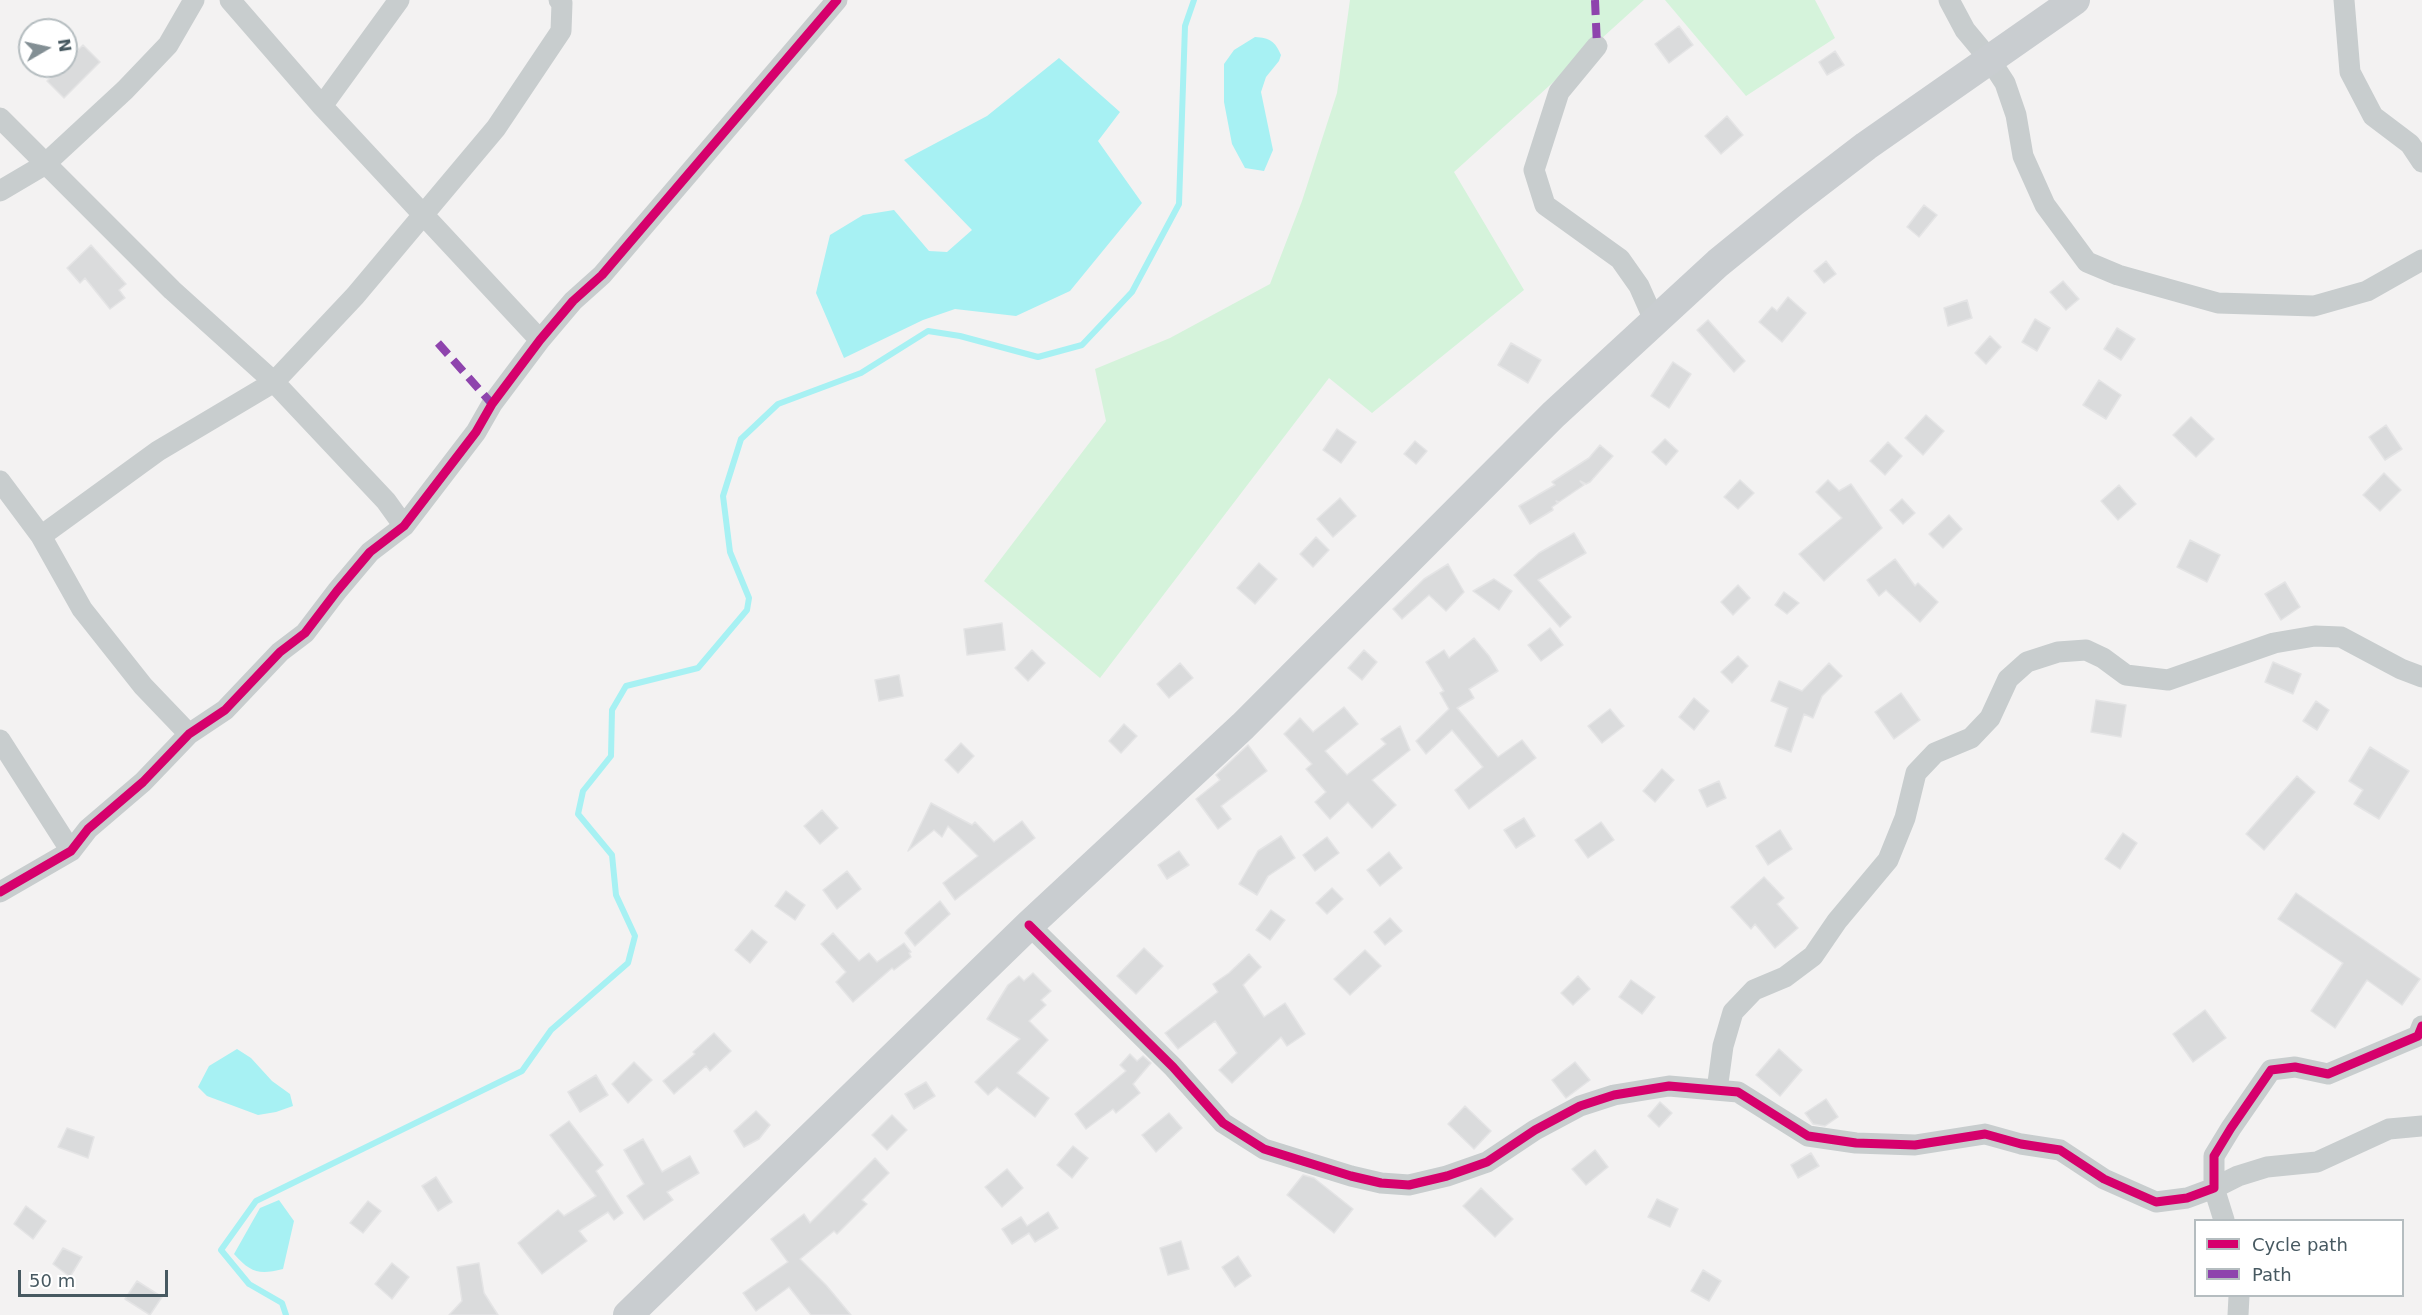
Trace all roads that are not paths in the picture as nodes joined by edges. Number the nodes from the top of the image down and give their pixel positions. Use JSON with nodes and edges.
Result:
{"nodes":[{"id":1,"x":194,"y":0,"type":"edge"},
{"id":2,"x":230,"y":0,"type":"edge"},
{"id":3,"x":399,"y":0,"type":"edge"},
{"id":4,"x":560,"y":0,"type":"edge"},
{"id":5,"x":837,"y":0,"type":"edge"},
{"id":6,"x":1949,"y":0,"type":"edge"},
{"id":7,"x":2074,"y":0,"type":"edge"},
{"id":8,"x":2344,"y":0,"type":"edge"},
{"id":9,"x":1597,"y":46,"type":"dead end"},
{"id":10,"x":1990,"y":60,"type":"junction"},
{"id":11,"x":322,"y":106,"type":"junction"},
{"id":12,"x":0,"y":118,"type":"edge"},
{"id":13,"x":2422,"y":162,"type":"edge"},
{"id":14,"x":44,"y":165,"type":"junction"},
{"id":15,"x":0,"y":191,"type":"edge"},
{"id":16,"x":422,"y":214,"type":"junction"},
{"id":17,"x":2422,"y":260,"type":"edge"},
{"id":18,"x":1655,"y":322,"type":"junction"},
{"id":19,"x":540,"y":340,"type":"junction"},
{"id":20,"x":274,"y":382,"type":"junction"},
{"id":21,"x":0,"y":481,"type":"edge"},
{"id":22,"x":404,"y":526,"type":"junction"},
{"id":23,"x":41,"y":536,"type":"junction"},
{"id":24,"x":2422,"y":677,"type":"edge"},
{"id":25,"x":189,"y":734,"type":"junction"},
{"id":26,"x":0,"y":740,"type":"edge"},
{"id":27,"x":71,"y":851,"type":"junction"},
{"id":28,"x":0,"y":892,"type":"edge"},
{"id":29,"x":1029,"y":925,"type":"junction"},
{"id":30,"x":2422,"y":1026,"type":"edge"},
{"id":31,"x":1717,"y":1090,"type":"junction"},
{"id":32,"x":2422,"y":1126,"type":"edge"},
{"id":33,"x":2214,"y":1188,"type":"junction"},
{"id":34,"x":2223,"y":1219,"type":"edge"},
{"id":35,"x":2239,"y":1297,"type":"edge"},
{"id":36,"x":628,"y":1315,"type":"edge"},
{"id":37,"x":2238,"y":1315,"type":"edge"}],
"edges":[{"from":1,"to":14,"type":"street"},
{"from":2,"to":11,"type":"street"},
{"from":3,"to":11,"type":"street"},
{"from":4,"to":16,"type":"street"},
{"from":5,"to":19,"type":"street"},
{"from":6,"to":10,"type":"street"},
{"from":7,"to":10,"type":"main road"},
{"from":8,"to":13,"type":"street"},
{"from":9,"to":18,"type":"street"},
{"from":10,"to":17,"type":"street"},
{"from":10,"to":18,"type":"main road"},
{"from":11,"to":16,"type":"street"},
{"from":12,"to":14,"type":"street"},
{"from":14,"to":15,"type":"street"},
{"from":14,"to":20,"type":"street"},
{"from":16,"to":19,"type":"street"},
{"from":16,"to":20,"type":"street"},
{"from":18,"to":29,"type":"main road"},
{"from":19,"to":22,"type":"street"},
{"from":20,"to":22,"type":"street"},
{"from":20,"to":23,"type":"street"},
{"from":21,"to":23,"type":"street"},
{"from":22,"to":25,"type":"street"},
{"from":23,"to":25,"type":"street"},
{"from":24,"to":31,"type":"street"},
{"from":25,"to":27,"type":"street"},
{"from":26,"to":27,"type":"street"},
{"from":27,"to":28,"type":"street"},
{"from":29,"to":31,"type":"street"},
{"from":29,"to":36,"type":"main road"},
{"from":30,"to":33,"type":"street"},
{"from":31,"to":33,"type":"street"},
{"from":32,"to":33,"type":"street"},
{"from":33,"to":34,"type":"street"},
{"from":35,"to":37,"type":"street"}]}
